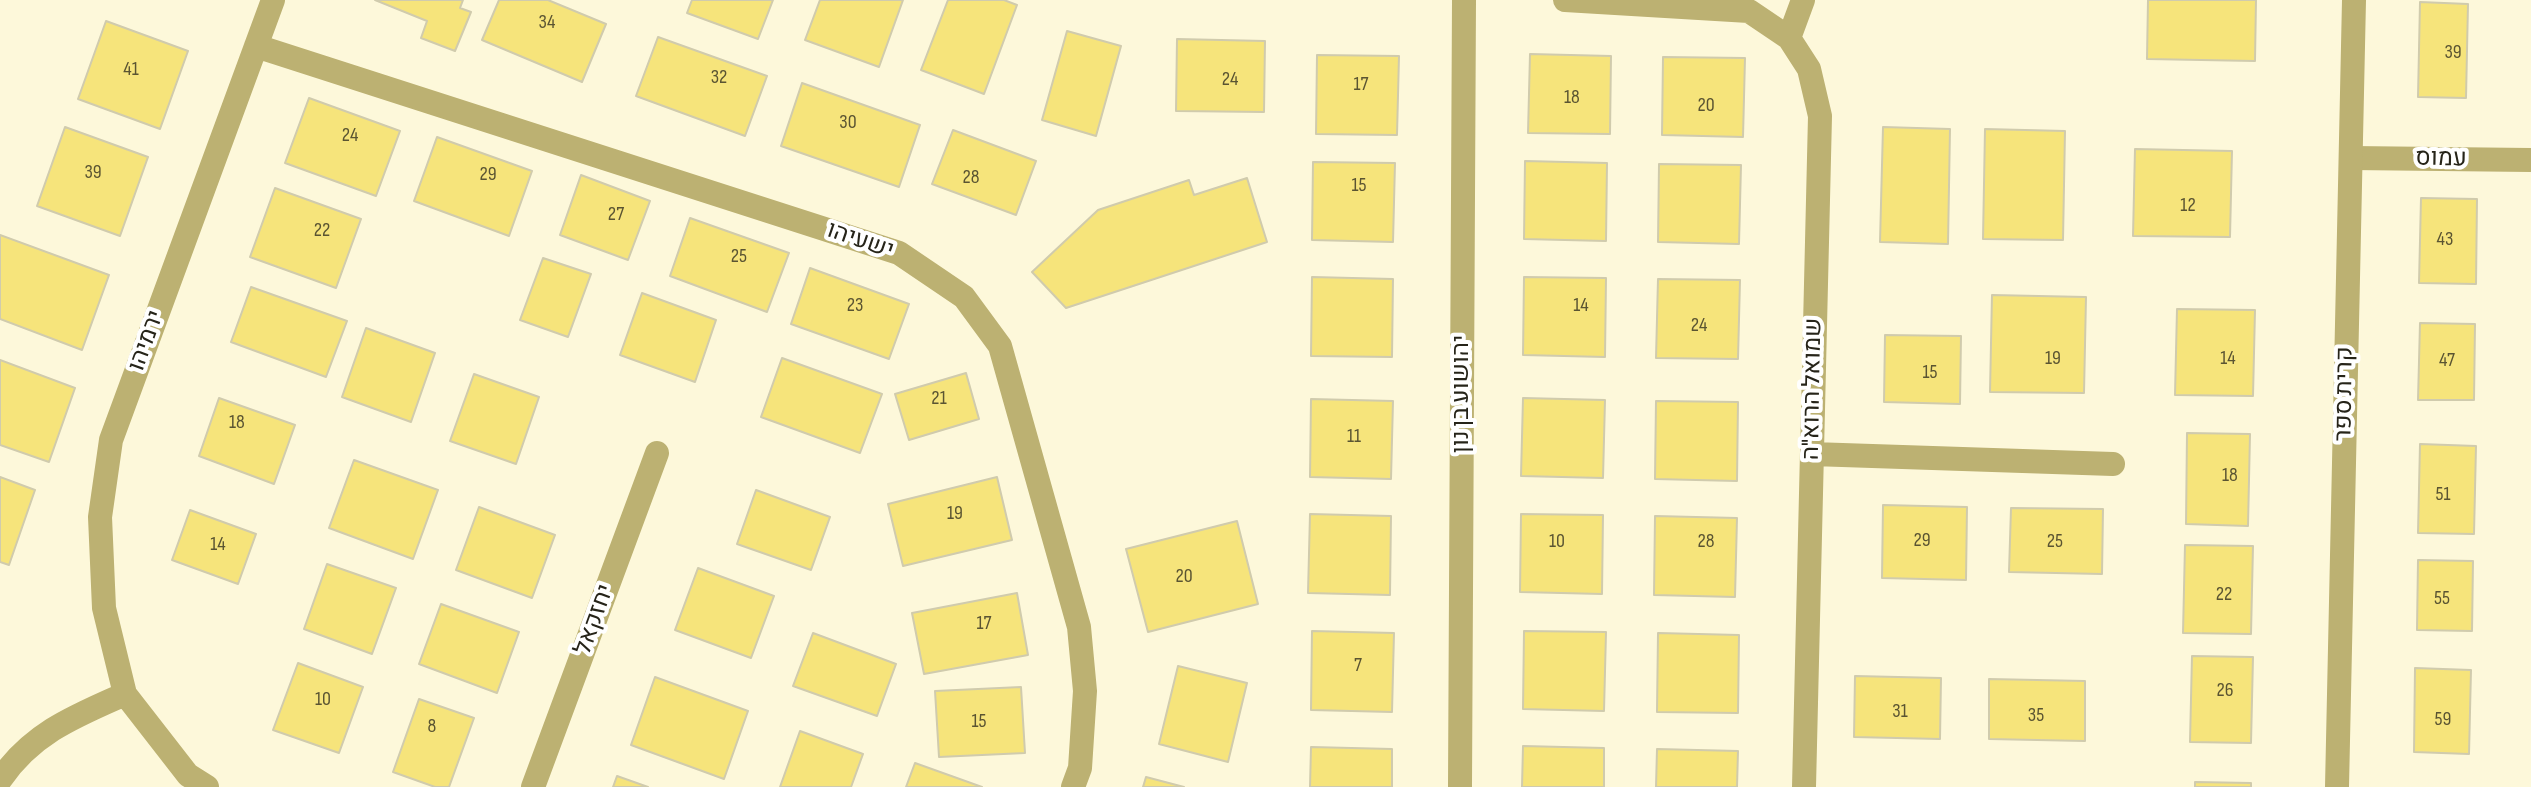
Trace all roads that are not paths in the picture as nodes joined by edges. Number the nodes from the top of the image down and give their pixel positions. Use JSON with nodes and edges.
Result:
{"nodes":[{"id":1,"x":273,"y":0,"type":"edge"},
{"id":2,"x":1464,"y":0,"type":"edge"},
{"id":3,"x":1565,"y":0,"type":"edge"},
{"id":4,"x":1803,"y":0,"type":"edge"},
{"id":5,"x":2354,"y":0,"type":"edge"},
{"id":6,"x":1789,"y":38,"type":"junction"},
{"id":7,"x":256,"y":46,"type":"junction"},
{"id":8,"x":2351,"y":158,"type":"junction"},
{"id":9,"x":2531,"y":160,"type":"edge"},
{"id":10,"x":657,"y":453,"type":"dead end"},
{"id":11,"x":1812,"y":454,"type":"junction"},
{"id":12,"x":2113,"y":464,"type":"dead end"},
{"id":13,"x":125,"y":694,"type":"junction"},
{"id":14,"x":0,"y":780,"type":"edge"},
{"id":15,"x":207,"y":787,"type":"edge"},
{"id":16,"x":533,"y":787,"type":"edge"},
{"id":17,"x":1073,"y":787,"type":"edge"},
{"id":18,"x":1460,"y":787,"type":"edge"},
{"id":19,"x":1804,"y":787,"type":"edge"},
{"id":20,"x":2337,"y":787,"type":"edge"}],
"edges":[{"from":1,"to":7,"type":"street","name":"ירמיהו"},
{"from":2,"to":18,"type":"street","name":"יהושוע בן נון"},
{"from":3,"to":6,"type":"street"},
{"from":4,"to":6,"type":"street"},
{"from":5,"to":8,"type":"street","name":"קרית ספר"},
{"from":6,"to":11,"type":"street","name":"שמואל הרוא\"ה"},
{"from":7,"to":13,"type":"street","name":"ירמיהו"},
{"from":7,"to":17,"type":"street","name":"ישעיהו"},
{"from":8,"to":9,"type":"street","name":"עמוס"},
{"from":8,"to":20,"type":"street","name":"קרית ספר"},
{"from":10,"to":16,"type":"street","name":"יחזקאל"},
{"from":11,"to":12,"type":"street"},
{"from":11,"to":19,"type":"street","name":"שמואל הרוא\"ה"},
{"from":13,"to":14,"type":"street"},
{"from":13,"to":15,"type":"street","name":"ירמיהו"}]}
